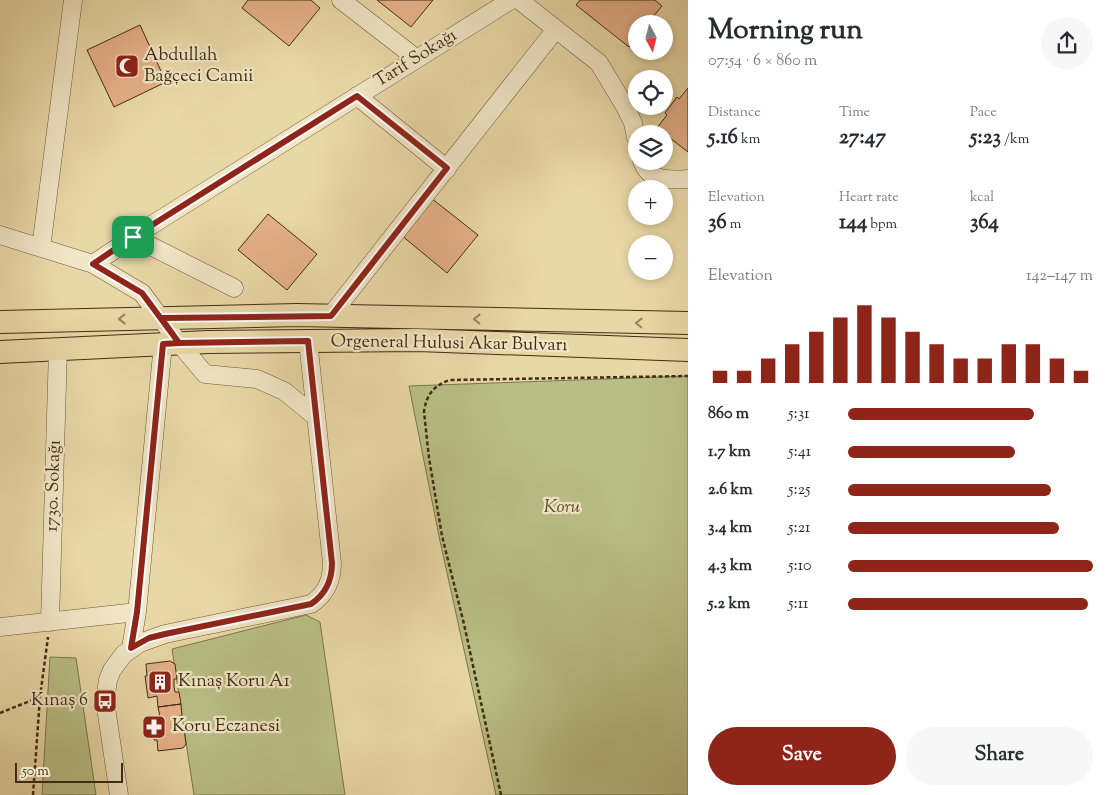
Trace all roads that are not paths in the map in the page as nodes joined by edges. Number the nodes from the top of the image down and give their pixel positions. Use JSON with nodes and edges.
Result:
{"nodes":[{"id":1,"x":73,"y":0,"type":"edge"},
{"id":2,"x":341,"y":0,"type":"edge"},
{"id":3,"x":511,"y":0,"type":"edge"},
{"id":4,"x":519,"y":0,"type":"edge"},
{"id":5,"x":490,"y":5,"type":"edge"},
{"id":6,"x":556,"y":29,"type":"junction"},
{"id":7,"x":417,"y":59,"type":"junction"},
{"id":8,"x":357,"y":96,"type":"junction"},
{"id":9,"x":633,"y":125,"type":"edge"},
{"id":10,"x":447,"y":168,"type":"junction"},
{"id":11,"x":647,"y":170,"type":"edge"},
{"id":12,"x":688,"y":179,"type":"edge"},
{"id":13,"x":0,"y":235,"type":"edge"},
{"id":14,"x":133,"y":237,"type":"junction"},
{"id":15,"x":41,"y":248,"type":"junction"},
{"id":16,"x":93,"y":264,"type":"junction"},
{"id":17,"x":234,"y":288,"type":"dead end"},
{"id":18,"x":331,"y":316,"type":"junction"},
{"id":19,"x":161,"y":318,"type":"junction"},
{"id":20,"x":0,"y":322,"type":"edge"},
{"id":21,"x":688,"y":323,"type":"edge"},
{"id":22,"x":308,"y":341,"type":"junction"},
{"id":23,"x":171,"y":344,"type":"junction"},
{"id":24,"x":58,"y":349,"type":"junction"},
{"id":25,"x":688,"y":350,"type":"edge"},
{"id":26,"x":0,"y":352,"type":"edge"},
{"id":27,"x":316,"y":417,"type":"junction"},
{"id":28,"x":137,"y":612,"type":"junction"},
{"id":29,"x":50,"y":622,"type":"junction"},
{"id":30,"x":0,"y":627,"type":"edge"},
{"id":31,"x":131,"y":648,"type":"junction"},
{"id":32,"x":119,"y":795,"type":"edge"}],
"edges":[{"from":1,"to":15,"type":"street"},
{"from":2,"to":7,"type":"street"},
{"from":3,"to":5,"type":"street","name":"Tarif Sokağı"},
{"from":4,"to":6,"type":"street"},
{"from":5,"to":7,"type":"street","name":"Tarif Sokağı"},
{"from":6,"to":9,"type":"street"},
{"from":6,"to":10,"type":"street"},
{"from":7,"to":8,"type":"street","name":"Tarif Sokağı"},
{"from":8,"to":10,"type":"street"},
{"from":8,"to":14,"type":"street","name":"Tarif Sokağı"},
{"from":10,"to":18,"type":"street"},
{"from":11,"to":12,"type":"street"},
{"from":13,"to":15,"type":"street"},
{"from":14,"to":16,"type":"street","name":"Tarif Sokağı"},
{"from":14,"to":17,"type":"street"},
{"from":15,"to":16,"type":"street"},
{"from":16,"to":19,"type":"street"},
{"from":18,"to":19,"type":"main road","name":"Orgeneral Hulusi Akar Bulvarı"},
{"from":21,"to":18,"type":"main road","name":"Orgeneral Hulusi Akar Bulvarı","one_way":true},
{"from":19,"to":20,"type":"main road","name":"Orgeneral Hulusi Akar Bulvarı","one_way":true},
{"from":19,"to":23,"type":"street"},
{"from":22,"to":23,"type":"main road","name":"Orgeneral Hulusi Akar Bulvarı"},
{"from":22,"to":25,"type":"main road","name":"Orgeneral Hulusi Akar Bulvarı"},
{"from":22,"to":27,"type":"street"},
{"from":23,"to":24,"type":"main road","name":"Orgeneral Hulusi Akar Bulvarı"},
{"from":23,"to":27,"type":"street"},
{"from":23,"to":28,"type":"street"},
{"from":24,"to":26,"type":"main road","name":"Orgeneral Hulusi Akar Bulvarı"},
{"from":24,"to":29,"type":"street","name":"1730. Sokağı"},
{"from":27,"to":31,"type":"street"},
{"from":28,"to":29,"type":"street"},
{"from":28,"to":31,"type":"street"},
{"from":29,"to":30,"type":"street"},
{"from":31,"to":32,"type":"street"}]}
